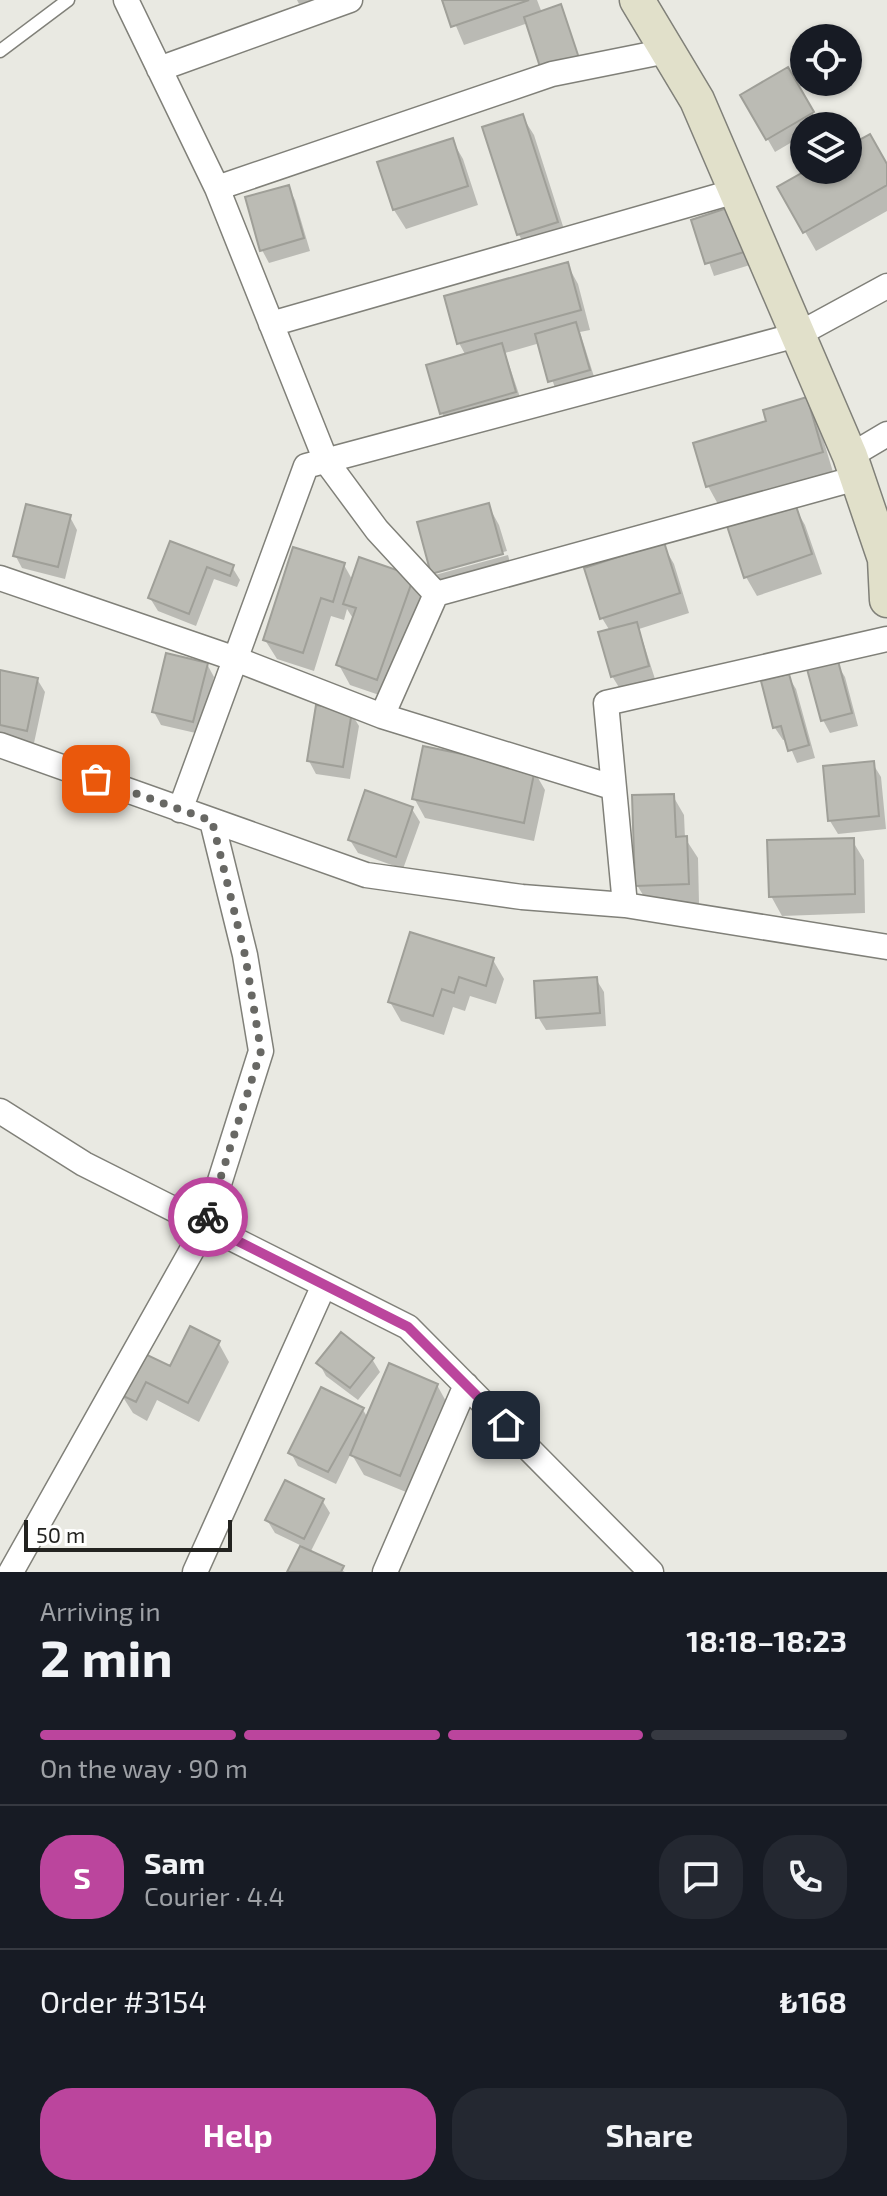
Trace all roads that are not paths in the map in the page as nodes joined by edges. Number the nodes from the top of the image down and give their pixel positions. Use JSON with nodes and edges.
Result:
{"nodes":[{"id":1,"x":68,"y":0,"type":"edge"},
{"id":2,"x":126,"y":0,"type":"edge"},
{"id":3,"x":350,"y":0,"type":"edge"},
{"id":4,"x":637,"y":0,"type":"edge"},
{"id":5,"x":0,"y":51,"type":"edge"},
{"id":6,"x":667,"y":51,"type":"junction"},
{"id":7,"x":159,"y":69,"type":"junction"},
{"id":8,"x":217,"y":188,"type":"junction"},
{"id":9,"x":736,"y":191,"type":"junction"},
{"id":10,"x":887,"y":286,"type":"edge"},
{"id":11,"x":271,"y":324,"type":"junction"},
{"id":12,"x":797,"y":335,"type":"junction"},
{"id":13,"x":887,"y":434,"type":"edge"},
{"id":14,"x":326,"y":461,"type":"junction"},
{"id":15,"x":854,"y":467,"type":"junction"},
{"id":16,"x":0,"y":578,"type":"edge"},
{"id":17,"x":887,"y":587,"type":"edge"},
{"id":18,"x":436,"y":594,"type":"junction"},
{"id":19,"x":887,"y":600,"type":"edge"},
{"id":20,"x":887,"y":639,"type":"edge"},
{"id":21,"x":233,"y":658,"type":"junction"},
{"id":22,"x":382,"y":716,"type":"junction"},
{"id":23,"x":0,"y":745,"type":"edge"},
{"id":24,"x":612,"y":787,"type":"junction"},
{"id":25,"x":180,"y":810,"type":"junction"},
{"id":26,"x":212,"y":821,"type":"junction"},
{"id":27,"x":625,"y":905,"type":"junction"},
{"id":28,"x":887,"y":947,"type":"edge"},
{"id":29,"x":0,"y":1111,"type":"edge"},
{"id":30,"x":206,"y":1225,"type":"junction"},
{"id":31,"x":324,"y":1285,"type":"junction"},
{"id":32,"x":466,"y":1385,"type":"junction"},
{"id":33,"x":11,"y":1572,"type":"edge"},
{"id":34,"x":195,"y":1572,"type":"edge"},
{"id":35,"x":385,"y":1572,"type":"edge"},
{"id":36,"x":651,"y":1572,"type":"edge"}],
"edges":[{"from":1,"to":5,"type":"lane"},
{"from":2,"to":7,"type":"street"},
{"from":3,"to":7,"type":"street"},
{"from":4,"to":6,"type":"street"},
{"from":6,"to":8,"type":"street"},
{"from":6,"to":9,"type":"street"},
{"from":7,"to":8,"type":"street"},
{"from":8,"to":11,"type":"street"},
{"from":9,"to":11,"type":"street"},
{"from":9,"to":12,"type":"street"},
{"from":10,"to":12,"type":"street"},
{"from":11,"to":14,"type":"street"},
{"from":12,"to":14,"type":"street"},
{"from":12,"to":15,"type":"street"},
{"from":13,"to":15,"type":"street"},
{"from":14,"to":18,"type":"street"},
{"from":14,"to":21,"type":"street"},
{"from":15,"to":17,"type":"street"},
{"from":15,"to":18,"type":"street"},
{"from":16,"to":21,"type":"street"},
{"from":17,"to":19,"type":"street"},
{"from":18,"to":22,"type":"street"},
{"from":20,"to":24,"type":"street"},
{"from":21,"to":22,"type":"street"},
{"from":21,"to":25,"type":"street"},
{"from":22,"to":24,"type":"street"},
{"from":23,"to":25,"type":"street"},
{"from":24,"to":27,"type":"street"},
{"from":25,"to":26,"type":"street"},
{"from":26,"to":27,"type":"street"},
{"from":26,"to":30,"type":"street"},
{"from":27,"to":28,"type":"street"},
{"from":29,"to":30,"type":"street"},
{"from":30,"to":31,"type":"street"},
{"from":30,"to":33,"type":"street"},
{"from":31,"to":32,"type":"street"},
{"from":31,"to":34,"type":"street"},
{"from":32,"to":35,"type":"street"},
{"from":32,"to":36,"type":"street"}]}
